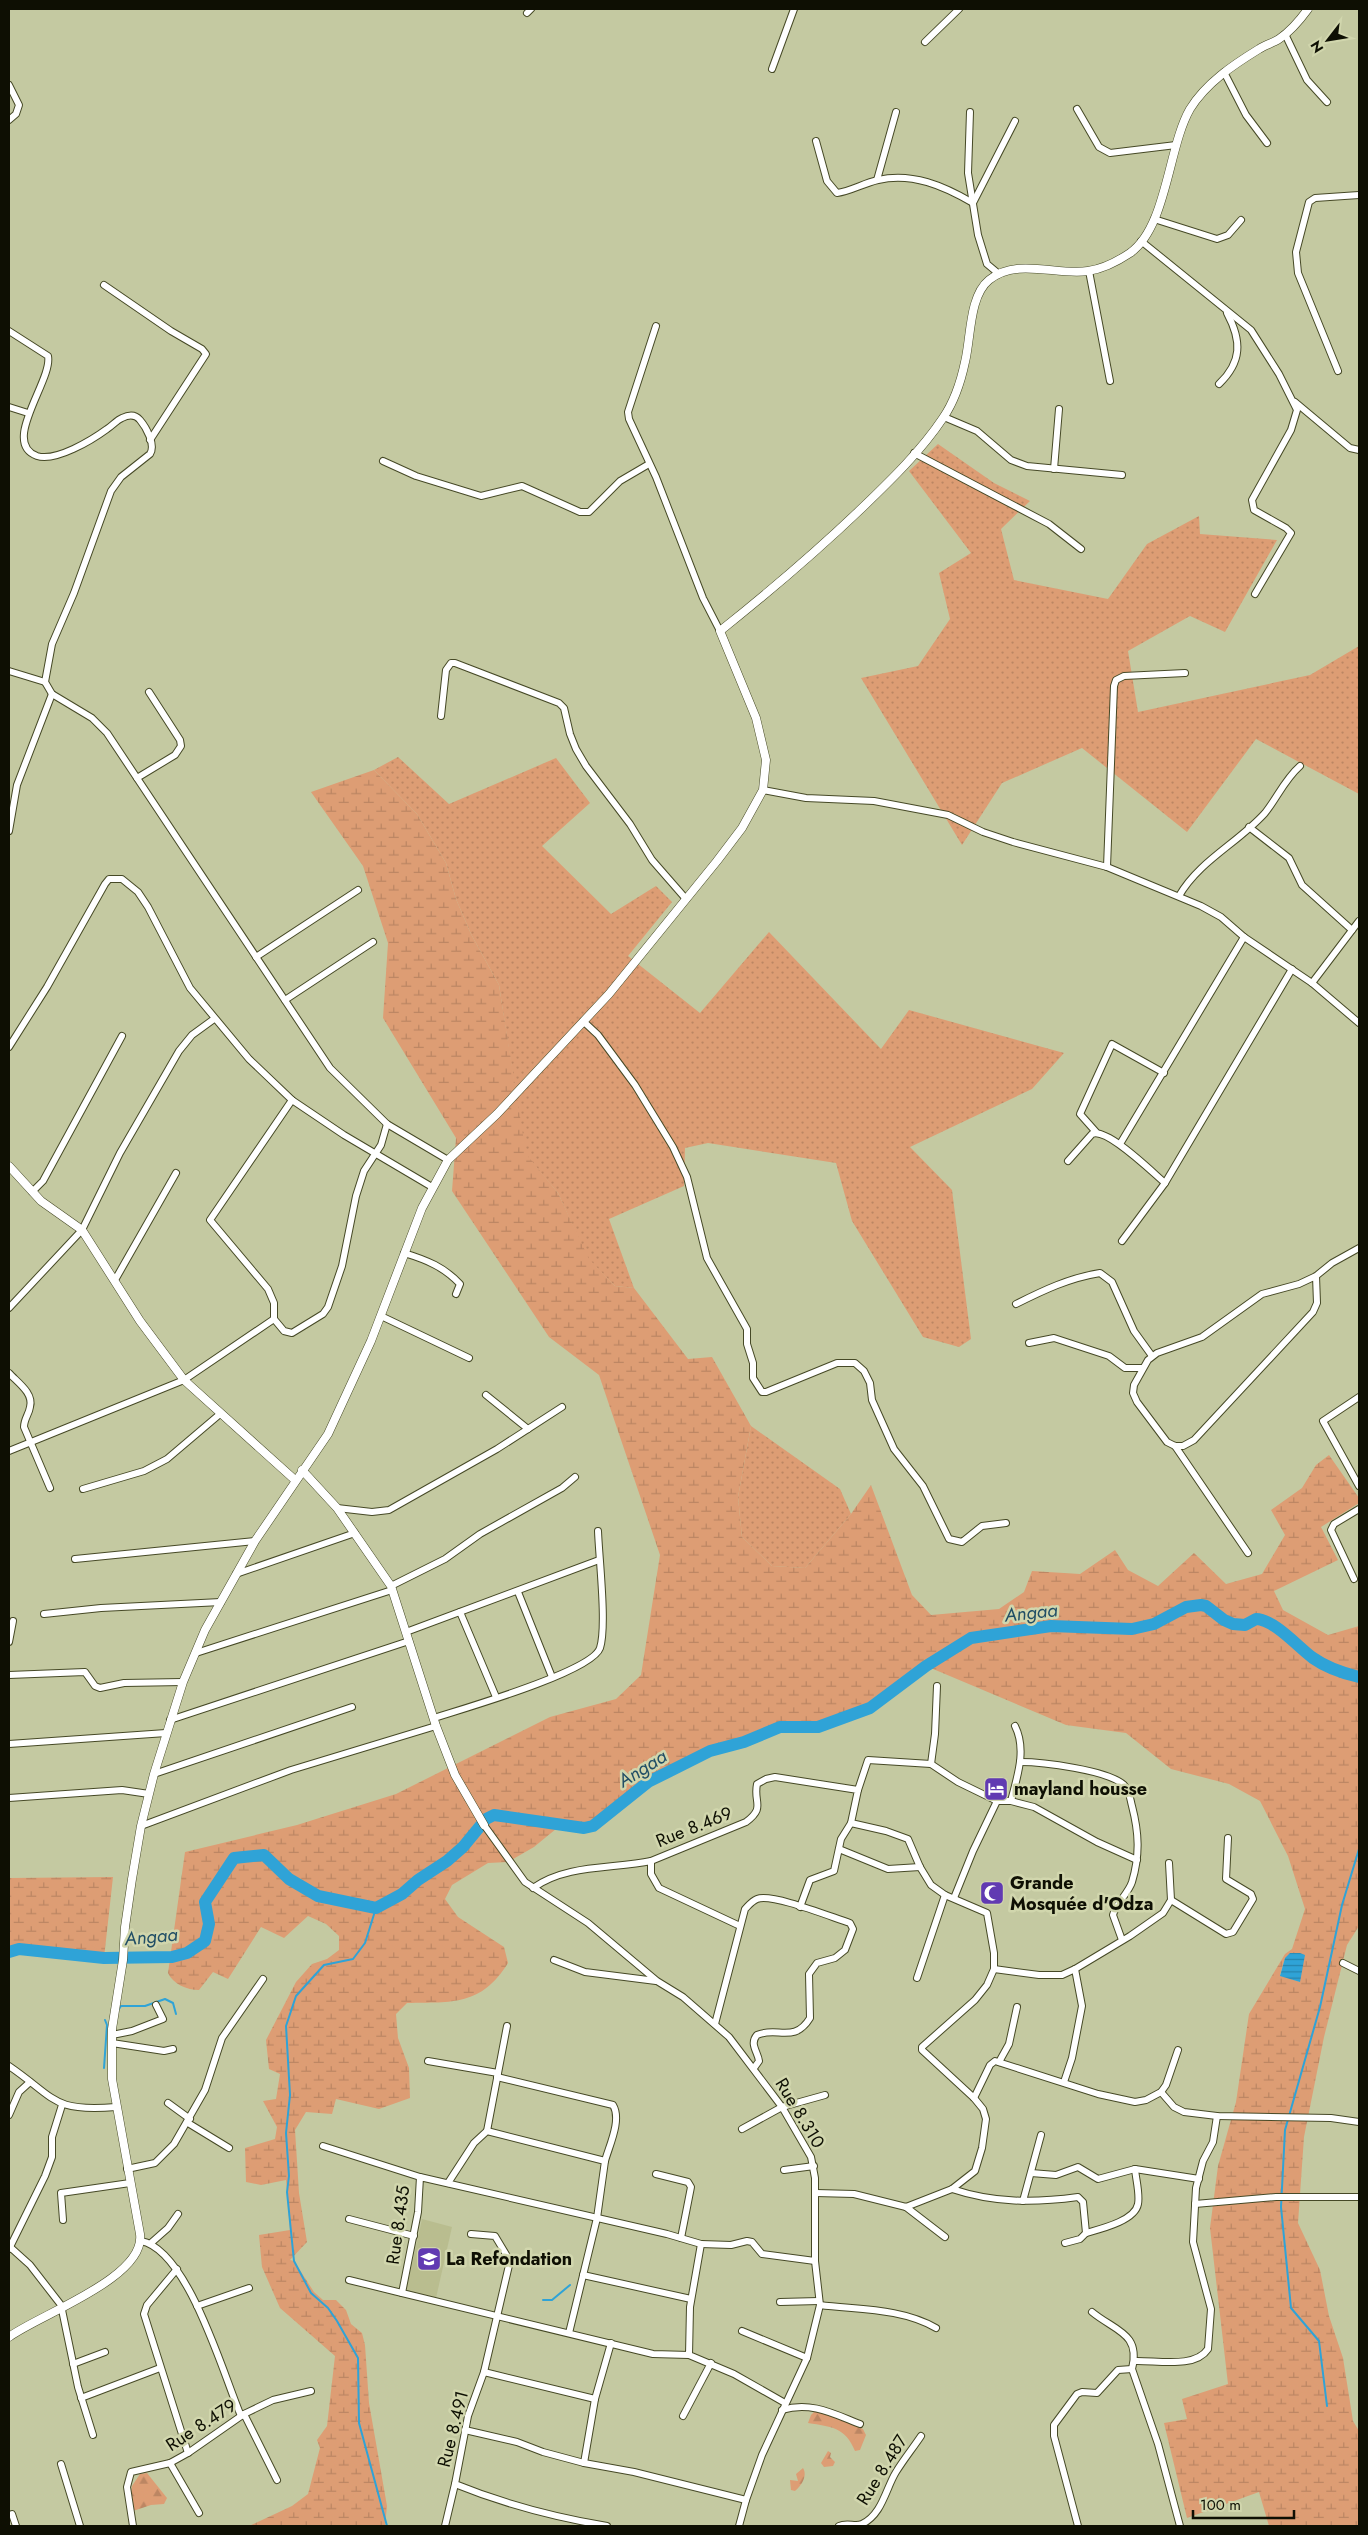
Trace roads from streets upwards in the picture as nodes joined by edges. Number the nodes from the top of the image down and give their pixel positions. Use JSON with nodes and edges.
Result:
{"nodes":[{"id":1,"x":794,"y":9,"type":"edge"},
{"id":2,"x":959,"y":9,"type":"edge"},
{"id":3,"x":1308,"y":9,"type":"edge"},
{"id":4,"x":1285,"y":34,"type":"junction"},
{"id":5,"x":925,"y":42,"type":"dead end"},
{"id":6,"x":772,"y":69,"type":"dead end"},
{"id":7,"x":1224,"y":72,"type":"junction"},
{"id":8,"x":9,"y":85,"type":"edge"},
{"id":9,"x":1327,"y":102,"type":"dead end"},
{"id":10,"x":1077,"y":109,"type":"dead end"},
{"id":11,"x":896,"y":112,"type":"dead end"},
{"id":12,"x":970,"y":112,"type":"dead end"},
{"id":13,"x":9,"y":120,"type":"edge"},
{"id":14,"x":1015,"y":122,"type":"dead end"},
{"id":15,"x":816,"y":141,"type":"dead end"},
{"id":16,"x":1267,"y":142,"type":"dead end"},
{"id":17,"x":1176,"y":145,"type":"junction"},
{"id":18,"x":877,"y":180,"type":"junction"},
{"id":19,"x":1359,"y":195,"type":"edge"},
{"id":20,"x":973,"y":203,"type":"junction"},
{"id":21,"x":1154,"y":219,"type":"junction"},
{"id":22,"x":1241,"y":220,"type":"dead end"},
{"id":23,"x":1141,"y":241,"type":"junction"},
{"id":24,"x":1088,"y":271,"type":"junction"},
{"id":25,"x":999,"y":274,"type":"junction"},
{"id":26,"x":104,"y":285,"type":"dead end"},
{"id":27,"x":1226,"y":312,"type":"junction"},
{"id":28,"x":656,"y":326,"type":"dead end"},
{"id":29,"x":9,"y":331,"type":"edge"},
{"id":30,"x":1338,"y":372,"type":"dead end"},
{"id":31,"x":1110,"y":381,"type":"dead end"},
{"id":32,"x":1219,"y":384,"type":"dead end"},
{"id":33,"x":1294,"y":401,"type":"junction"},
{"id":34,"x":9,"y":407,"type":"edge"},
{"id":35,"x":1059,"y":409,"type":"dead end"},
{"id":36,"x":28,"y":414,"type":"junction"},
{"id":37,"x":944,"y":417,"type":"junction"},
{"id":38,"x":150,"y":440,"type":"junction"},
{"id":39,"x":1359,"y":450,"type":"edge"},
{"id":40,"x":914,"y":453,"type":"junction"},
{"id":41,"x":383,"y":461,"type":"dead end"},
{"id":42,"x":650,"y":464,"type":"junction"},
{"id":43,"x":1054,"y":469,"type":"junction"},
{"id":44,"x":1122,"y":475,"type":"dead end"},
{"id":45,"x":1082,"y":549,"type":"dead end"},
{"id":46,"x":1255,"y":594,"type":"dead end"},
{"id":47,"x":720,"y":631,"type":"junction"},
{"id":48,"x":9,"y":671,"type":"edge"},
{"id":49,"x":1185,"y":673,"type":"dead end"},
{"id":50,"x":44,"y":682,"type":"junction"},
{"id":51,"x":149,"y":692,"type":"dead end"},
{"id":52,"x":52,"y":694,"type":"junction"},
{"id":53,"x":441,"y":716,"type":"dead end"},
{"id":54,"x":1300,"y":766,"type":"dead end"},
{"id":55,"x":137,"y":778,"type":"junction"},
{"id":56,"x":9,"y":783,"type":"edge"},
{"id":57,"x":17,"y":785,"type":"junction"},
{"id":58,"x":763,"y":790,"type":"junction"},
{"id":59,"x":1249,"y":827,"type":"junction"},
{"id":60,"x":9,"y":830,"type":"edge"},
{"id":61,"x":1107,"y":867,"type":"junction"},
{"id":62,"x":358,"y":890,"type":"dead end"},
{"id":63,"x":1179,"y":896,"type":"junction"},
{"id":64,"x":686,"y":899,"type":"junction"},
{"id":65,"x":1359,"y":921,"type":"edge"},
{"id":66,"x":1352,"y":930,"type":"junction"},
{"id":67,"x":1244,"y":936,"type":"junction"},
{"id":68,"x":373,"y":942,"type":"dead end"},
{"id":69,"x":256,"y":957,"type":"junction"},
{"id":70,"x":1292,"y":969,"type":"junction"},
{"id":71,"x":1312,"y":983,"type":"junction"},
{"id":72,"x":285,"y":1000,"type":"junction"},
{"id":73,"x":214,"y":1019,"type":"junction"},
{"id":74,"x":584,"y":1021,"type":"junction"},
{"id":75,"x":1359,"y":1023,"type":"edge"},
{"id":76,"x":122,"y":1036,"type":"dead end"},
{"id":77,"x":9,"y":1047,"type":"edge"},
{"id":78,"x":1164,"y":1073,"type":"junction"},
{"id":79,"x":292,"y":1100,"type":"junction"},
{"id":80,"x":387,"y":1124,"type":"junction"},
{"id":81,"x":1096,"y":1132,"type":"junction"},
{"id":82,"x":1120,"y":1144,"type":"junction"},
{"id":83,"x":376,"y":1152,"type":"junction"},
{"id":84,"x":448,"y":1160,"type":"junction"},
{"id":85,"x":1068,"y":1160,"type":"dead end"},
{"id":86,"x":9,"y":1166,"type":"edge"},
{"id":87,"x":176,"y":1173,"type":"dead end"},
{"id":88,"x":1165,"y":1183,"type":"junction"},
{"id":89,"x":432,"y":1187,"type":"junction"},
{"id":90,"x":32,"y":1192,"type":"junction"},
{"id":91,"x":82,"y":1230,"type":"junction"},
{"id":92,"x":1122,"y":1241,"type":"dead end"},
{"id":93,"x":1359,"y":1248,"type":"edge"},
{"id":94,"x":404,"y":1254,"type":"junction"},
{"id":95,"x":1316,"y":1276,"type":"junction"},
{"id":96,"x":115,"y":1280,"type":"junction"},
{"id":97,"x":456,"y":1294,"type":"dead end"},
{"id":98,"x":1016,"y":1304,"type":"dead end"},
{"id":99,"x":9,"y":1308,"type":"edge"},
{"id":100,"x":381,"y":1316,"type":"junction"},
{"id":101,"x":274,"y":1319,"type":"junction"},
{"id":102,"x":1029,"y":1343,"type":"dead end"},
{"id":103,"x":1152,"y":1356,"type":"junction"},
{"id":104,"x":469,"y":1358,"type":"dead end"},
{"id":105,"x":1142,"y":1368,"type":"junction"},
{"id":106,"x":10,"y":1376,"type":"edge"},
{"id":107,"x":184,"y":1380,"type":"junction"},
{"id":108,"x":486,"y":1395,"type":"dead end"},
{"id":109,"x":1359,"y":1397,"type":"edge"},
{"id":110,"x":562,"y":1407,"type":"dead end"},
{"id":111,"x":220,"y":1414,"type":"junction"},
{"id":112,"x":528,"y":1430,"type":"junction"},
{"id":113,"x":29,"y":1442,"type":"junction"},
{"id":114,"x":1175,"y":1446,"type":"junction"},
{"id":115,"x":9,"y":1451,"type":"edge"},
{"id":116,"x":302,"y":1470,"type":"junction"},
{"id":117,"x":575,"y":1477,"type":"dead end"},
{"id":118,"x":295,"y":1480,"type":"junction"},
{"id":119,"x":1359,"y":1486,"type":"edge"},
{"id":120,"x":50,"y":1488,"type":"dead end"},
{"id":121,"x":82,"y":1489,"type":"dead end"},
{"id":122,"x":337,"y":1508,"type":"junction"},
{"id":123,"x":1359,"y":1509,"type":"edge"},
{"id":124,"x":1006,"y":1523,"type":"dead end"},
{"id":125,"x":598,"y":1531,"type":"dead end"},
{"id":126,"x":354,"y":1534,"type":"junction"},
{"id":127,"x":255,"y":1541,"type":"junction"},
{"id":128,"x":1248,"y":1553,"type":"dead end"},
{"id":129,"x":75,"y":1559,"type":"dead end"},
{"id":130,"x":599,"y":1560,"type":"junction"},
{"id":131,"x":236,"y":1574,"type":"junction"},
{"id":132,"x":1354,"y":1579,"type":"dead end"},
{"id":133,"x":391,"y":1588,"type":"junction"},
{"id":134,"x":518,"y":1592,"type":"junction"},
{"id":135,"x":221,"y":1602,"type":"junction"},
{"id":136,"x":460,"y":1612,"type":"junction"},
{"id":137,"x":44,"y":1614,"type":"dead end"},
{"id":138,"x":13,"y":1621,"type":"dead end"},
{"id":139,"x":407,"y":1636,"type":"junction"},
{"id":140,"x":9,"y":1642,"type":"edge"},
{"id":141,"x":196,"y":1653,"type":"junction"},
{"id":142,"x":9,"y":1675,"type":"edge"},
{"id":143,"x":552,"y":1677,"type":"junction"},
{"id":144,"x":183,"y":1682,"type":"junction"},
{"id":145,"x":937,"y":1686,"type":"dead end"},
{"id":146,"x":496,"y":1697,"type":"junction"},
{"id":147,"x":352,"y":1707,"type":"dead end"},
{"id":148,"x":170,"y":1720,"type":"junction"},
{"id":149,"x":435,"y":1722,"type":"junction"},
{"id":150,"x":1015,"y":1726,"type":"dead end"},
{"id":151,"x":166,"y":1733,"type":"junction"},
{"id":152,"x":9,"y":1744,"type":"edge"},
{"id":153,"x":1020,"y":1762,"type":"junction"},
{"id":154,"x":930,"y":1764,"type":"junction"},
{"id":155,"x":154,"y":1774,"type":"junction"},
{"id":156,"x":858,"y":1790,"type":"junction"},
{"id":157,"x":149,"y":1794,"type":"junction"},
{"id":158,"x":9,"y":1798,"type":"edge"},
{"id":159,"x":998,"y":1801,"type":"junction"},
{"id":160,"x":1011,"y":1801,"type":"junction"},
{"id":161,"x":852,"y":1823,"type":"junction"},
{"id":162,"x":484,"y":1825,"type":"joint"},
{"id":163,"x":141,"y":1826,"type":"junction"},
{"id":164,"x":1228,"y":1838,"type":"dead end"},
{"id":165,"x":839,"y":1849,"type":"junction"},
{"id":166,"x":1137,"y":1860,"type":"junction"},
{"id":167,"x":651,"y":1861,"type":"junction"},
{"id":168,"x":1169,"y":1864,"type":"dead end"},
{"id":169,"x":920,"y":1867,"type":"junction"},
{"id":170,"x":533,"y":1888,"type":"junction"},
{"id":171,"x":945,"y":1895,"type":"junction"},
{"id":172,"x":954,"y":1898,"type":"junction"},
{"id":173,"x":1171,"y":1900,"type":"junction"},
{"id":174,"x":800,"y":1907,"type":"junction"},
{"id":175,"x":740,"y":1926,"type":"junction"},
{"id":176,"x":1122,"y":1940,"type":"junction"},
{"id":177,"x":554,"y":1960,"type":"dead end"},
{"id":178,"x":1343,"y":1963,"type":"dead end"},
{"id":179,"x":994,"y":1969,"type":"junction"},
{"id":180,"x":1075,"y":1970,"type":"junction"},
{"id":181,"x":1359,"y":1971,"type":"edge"},
{"id":182,"x":917,"y":1978,"type":"dead end"},
{"id":183,"x":263,"y":1979,"type":"dead end"},
{"id":184,"x":657,"y":1981,"type":"junction"},
{"id":185,"x":156,"y":2005,"type":"dead end"},
{"id":186,"x":1017,"y":2007,"type":"dead end"},
{"id":187,"x":714,"y":2024,"type":"junction"},
{"id":188,"x":507,"y":2026,"type":"dead end"},
{"id":189,"x":112,"y":2039,"type":"junction"},
{"id":190,"x":173,"y":2049,"type":"dead end"},
{"id":191,"x":1178,"y":2050,"type":"dead end"},
{"id":192,"x":428,"y":2060,"type":"dead end"},
{"id":193,"x":999,"y":2062,"type":"junction"},
{"id":194,"x":9,"y":2066,"type":"edge"},
{"id":195,"x":754,"y":2068,"type":"junction"},
{"id":196,"x":498,"y":2075,"type":"junction"},
{"id":197,"x":30,"y":2082,"type":"junction"},
{"id":198,"x":1064,"y":2082,"type":"junction"},
{"id":199,"x":1162,"y":2092,"type":"junction"},
{"id":200,"x":825,"y":2095,"type":"dead end"},
{"id":201,"x":974,"y":2098,"type":"junction"},
{"id":202,"x":168,"y":2103,"type":"dead end"},
{"id":203,"x":62,"y":2105,"type":"junction"},
{"id":204,"x":116,"y":2107,"type":"junction"},
{"id":205,"x":782,"y":2107,"type":"junction"},
{"id":206,"x":9,"y":2115,"type":"edge"},
{"id":207,"x":1217,"y":2116,"type":"junction"},
{"id":208,"x":189,"y":2121,"type":"junction"},
{"id":209,"x":1359,"y":2122,"type":"edge"},
{"id":210,"x":742,"y":2129,"type":"dead end"},
{"id":211,"x":487,"y":2131,"type":"junction"},
{"id":212,"x":1041,"y":2134,"type":"dead end"},
{"id":213,"x":323,"y":2146,"type":"dead end"},
{"id":214,"x":229,"y":2148,"type":"dead end"},
{"id":215,"x":606,"y":2161,"type":"junction"},
{"id":216,"x":814,"y":2166,"type":"junction"},
{"id":217,"x":127,"y":2169,"type":"junction"},
{"id":218,"x":1135,"y":2169,"type":"junction"},
{"id":219,"x":784,"y":2170,"type":"dead end"},
{"id":220,"x":1032,"y":2173,"type":"junction"},
{"id":221,"x":656,"y":2174,"type":"dead end"},
{"id":222,"x":420,"y":2177,"type":"junction"},
{"id":223,"x":1198,"y":2179,"type":"junction"},
{"id":224,"x":130,"y":2183,"type":"junction"},
{"id":225,"x":448,"y":2183,"type":"junction"},
{"id":226,"x":952,"y":2189,"type":"junction"},
{"id":227,"x":816,"y":2193,"type":"junction"},
{"id":228,"x":1359,"y":2196,"type":"edge"},
{"id":229,"x":1023,"y":2201,"type":"junction"},
{"id":230,"x":1195,"y":2204,"type":"junction"},
{"id":231,"x":906,"y":2207,"type":"junction"},
{"id":232,"x":178,"y":2214,"type":"dead end"},
{"id":233,"x":597,"y":2218,"type":"junction"},
{"id":234,"x":62,"y":2220,"type":"dead end"},
{"id":235,"x":349,"y":2220,"type":"dead end"},
{"id":236,"x":1086,"y":2233,"type":"junction"},
{"id":237,"x":471,"y":2234,"type":"dead end"},
{"id":238,"x":414,"y":2236,"type":"junction"},
{"id":239,"x":946,"y":2237,"type":"dead end"},
{"id":240,"x":681,"y":2238,"type":"junction"},
{"id":241,"x":141,"y":2241,"type":"junction"},
{"id":242,"x":151,"y":2243,"type":"junction"},
{"id":243,"x":1065,"y":2243,"type":"dead end"},
{"id":244,"x":701,"y":2244,"type":"junction"},
{"id":245,"x":9,"y":2248,"type":"edge"},
{"id":246,"x":815,"y":2261,"type":"junction"},
{"id":247,"x":177,"y":2269,"type":"junction"},
{"id":248,"x":583,"y":2275,"type":"junction"},
{"id":249,"x":349,"y":2280,"type":"dead end"},
{"id":250,"x":249,"y":2288,"type":"dead end"},
{"id":251,"x":402,"y":2293,"type":"junction"},
{"id":252,"x":691,"y":2299,"type":"junction"},
{"id":253,"x":780,"y":2302,"type":"dead end"},
{"id":254,"x":819,"y":2303,"type":"junction"},
{"id":255,"x":197,"y":2306,"type":"junction"},
{"id":256,"x":63,"y":2309,"type":"junction"},
{"id":257,"x":1092,"y":2312,"type":"dead end"},
{"id":258,"x":498,"y":2316,"type":"junction"},
{"id":259,"x":936,"y":2328,"type":"dead end"},
{"id":260,"x":742,"y":2331,"type":"dead end"},
{"id":261,"x":569,"y":2333,"type":"junction"},
{"id":262,"x":9,"y":2337,"type":"edge"},
{"id":263,"x":611,"y":2343,"type":"junction"},
{"id":264,"x":105,"y":2352,"type":"dead end"},
{"id":265,"x":690,"y":2355,"type":"junction"},
{"id":266,"x":807,"y":2358,"type":"junction"},
{"id":267,"x":1134,"y":2361,"type":"junction"},
{"id":268,"x":711,"y":2363,"type":"junction"},
{"id":269,"x":73,"y":2364,"type":"junction"},
{"id":270,"x":160,"y":2368,"type":"junction"},
{"id":271,"x":1132,"y":2369,"type":"junction"},
{"id":272,"x":484,"y":2372,"type":"junction"},
{"id":273,"x":311,"y":2391,"type":"dead end"},
{"id":274,"x":81,"y":2398,"type":"junction"},
{"id":275,"x":595,"y":2399,"type":"junction"},
{"id":276,"x":784,"y":2406,"type":"junction"},
{"id":277,"x":242,"y":2415,"type":"junction"},
{"id":278,"x":683,"y":2416,"type":"dead end"},
{"id":279,"x":860,"y":2424,"type":"dead end"},
{"id":280,"x":465,"y":2430,"type":"junction"},
{"id":281,"x":93,"y":2435,"type":"dead end"},
{"id":282,"x":921,"y":2436,"type":"dead end"},
{"id":283,"x":188,"y":2454,"type":"junction"},
{"id":284,"x":170,"y":2463,"type":"junction"},
{"id":285,"x":584,"y":2463,"type":"junction"},
{"id":286,"x":61,"y":2464,"type":"dead end"},
{"id":287,"x":277,"y":2480,"type":"dead end"},
{"id":288,"x":455,"y":2484,"type":"junction"},
{"id":289,"x":746,"y":2500,"type":"junction"},
{"id":290,"x":199,"y":2513,"type":"dead end"},
{"id":291,"x":12,"y":2514,"type":"dead end"},
{"id":292,"x":570,"y":2523,"type":"edge"},
{"id":293,"x":16,"y":2526,"type":"edge"},
{"id":294,"x":80,"y":2526,"type":"edge"},
{"id":295,"x":133,"y":2526,"type":"edge"},
{"id":296,"x":445,"y":2526,"type":"edge"},
{"id":297,"x":607,"y":2526,"type":"edge"},
{"id":298,"x":740,"y":2526,"type":"edge"},
{"id":299,"x":839,"y":2526,"type":"edge"},
{"id":300,"x":1078,"y":2526,"type":"edge"},
{"id":301,"x":1180,"y":2526,"type":"edge"}],
"edges":[{"from":1,"to":6,"type":"street"},
{"from":2,"to":5,"type":"street"},
{"from":3,"to":4,"type":"street"},
{"from":4,"to":7,"type":"street"},
{"from":4,"to":9,"type":"street"},
{"from":7,"to":16,"type":"street"},
{"from":7,"to":17,"type":"street"},
{"from":8,"to":13,"type":"street"},
{"from":10,"to":17,"type":"street"},
{"from":11,"to":18,"type":"street"},
{"from":12,"to":20,"type":"street"},
{"from":14,"to":20,"type":"street"},
{"from":15,"to":18,"type":"street"},
{"from":17,"to":21,"type":"street"},
{"from":18,"to":20,"type":"street"},
{"from":19,"to":30,"type":"street"},
{"from":20,"to":25,"type":"street"},
{"from":21,"to":22,"type":"street"},
{"from":21,"to":23,"type":"street"},
{"from":23,"to":24,"type":"street"},
{"from":23,"to":27,"type":"street"},
{"from":24,"to":25,"type":"street"},
{"from":24,"to":31,"type":"street"},
{"from":25,"to":37,"type":"street"},
{"from":26,"to":38,"type":"street"},
{"from":27,"to":32,"type":"street"},
{"from":27,"to":33,"type":"street"},
{"from":28,"to":42,"type":"street"},
{"from":29,"to":36,"type":"street"},
{"from":33,"to":39,"type":"street"},
{"from":33,"to":46,"type":"street"},
{"from":34,"to":36,"type":"street"},
{"from":35,"to":43,"type":"street"},
{"from":36,"to":38,"type":"street"},
{"from":37,"to":40,"type":"street"},
{"from":37,"to":43,"type":"street"},
{"from":38,"to":50,"type":"street"},
{"from":40,"to":45,"type":"street"},
{"from":40,"to":47,"type":"street"},
{"from":41,"to":42,"type":"street"},
{"from":42,"to":47,"type":"street"},
{"from":43,"to":44,"type":"street"},
{"from":47,"to":58,"type":"street"},
{"from":48,"to":50,"type":"street"},
{"from":49,"to":61,"type":"street"},
{"from":50,"to":52,"type":"street"},
{"from":51,"to":55,"type":"street"},
{"from":52,"to":55,"type":"street"},
{"from":52,"to":57,"type":"street"},
{"from":53,"to":64,"type":"street"},
{"from":54,"to":59,"type":"street"},
{"from":55,"to":69,"type":"street"},
{"from":56,"to":57,"type":"street"},
{"from":57,"to":60,"type":"street"},
{"from":58,"to":61,"type":"street"},
{"from":58,"to":64,"type":"street"},
{"from":59,"to":63,"type":"street"},
{"from":59,"to":66,"type":"street"},
{"from":61,"to":63,"type":"street"},
{"from":62,"to":69,"type":"street"},
{"from":63,"to":67,"type":"street"},
{"from":64,"to":74,"type":"street"},
{"from":65,"to":66,"type":"street"},
{"from":66,"to":71,"type":"street"},
{"from":67,"to":70,"type":"street"},
{"from":67,"to":78,"type":"street"},
{"from":68,"to":72,"type":"street"},
{"from":69,"to":72,"type":"street"},
{"from":70,"to":71,"type":"street"},
{"from":70,"to":88,"type":"street"},
{"from":71,"to":75,"type":"street"},
{"from":72,"to":80,"type":"street"},
{"from":73,"to":77,"type":"street"},
{"from":73,"to":79,"type":"street"},
{"from":73,"to":91,"type":"street"},
{"from":74,"to":84,"type":"street"},
{"from":74,"to":124,"type":"street"},
{"from":76,"to":90,"type":"street"},
{"from":78,"to":81,"type":"street"},
{"from":78,"to":82,"type":"street"},
{"from":79,"to":83,"type":"street"},
{"from":79,"to":101,"type":"street"},
{"from":80,"to":83,"type":"street"},
{"from":80,"to":84,"type":"street"},
{"from":81,"to":82,"type":"street"},
{"from":81,"to":85,"type":"street"},
{"from":82,"to":88,"type":"street"},
{"from":83,"to":89,"type":"street"},
{"from":83,"to":101,"type":"street"},
{"from":84,"to":89,"type":"street"},
{"from":86,"to":90,"type":"street"},
{"from":87,"to":96,"type":"street"},
{"from":88,"to":92,"type":"street"},
{"from":89,"to":94,"type":"street"},
{"from":90,"to":91,"type":"street"},
{"from":91,"to":96,"type":"street"},
{"from":91,"to":99,"type":"street"},
{"from":93,"to":95,"type":"street"},
{"from":94,"to":97,"type":"street"},
{"from":94,"to":100,"type":"street"},
{"from":95,"to":103,"type":"street"},
{"from":95,"to":114,"type":"street"},
{"from":96,"to":107,"type":"street"},
{"from":98,"to":103,"type":"street"},
{"from":100,"to":104,"type":"street"},
{"from":100,"to":116,"type":"street"},
{"from":101,"to":107,"type":"street"},
{"from":102,"to":105,"type":"street"},
{"from":103,"to":105,"type":"street"},
{"from":105,"to":114,"type":"street"},
{"from":106,"to":113,"type":"street"},
{"from":107,"to":111,"type":"street"},
{"from":107,"to":113,"type":"street"},
{"from":108,"to":112,"type":"street"},
{"from":109,"to":119,"type":"street"},
{"from":110,"to":112,"type":"street"},
{"from":111,"to":118,"type":"street"},
{"from":111,"to":121,"type":"street"},
{"from":112,"to":122,"type":"street"},
{"from":113,"to":115,"type":"street"},
{"from":113,"to":120,"type":"street"},
{"from":114,"to":128,"type":"street"},
{"from":116,"to":118,"type":"street"},
{"from":116,"to":122,"type":"street"},
{"from":117,"to":133,"type":"street"},
{"from":118,"to":127,"type":"street"},
{"from":122,"to":126,"type":"street"},
{"from":123,"to":132,"type":"street"},
{"from":125,"to":130,"type":"street"},
{"from":126,"to":131,"type":"street"},
{"from":126,"to":133,"type":"street"},
{"from":127,"to":129,"type":"street"},
{"from":127,"to":131,"type":"street"},
{"from":130,"to":134,"type":"street"},
{"from":130,"to":143,"type":"street"},
{"from":131,"to":135,"type":"street"},
{"from":133,"to":139,"type":"street"},
{"from":133,"to":141,"type":"street"},
{"from":134,"to":136,"type":"street"},
{"from":134,"to":143,"type":"street"},
{"from":135,"to":137,"type":"street"},
{"from":135,"to":141,"type":"street"},
{"from":136,"to":139,"type":"street"},
{"from":136,"to":146,"type":"street"},
{"from":138,"to":140,"type":"street"},
{"from":139,"to":148,"type":"street"},
{"from":139,"to":149,"type":"street"},
{"from":141,"to":144,"type":"street"},
{"from":142,"to":144,"type":"street"},
{"from":143,"to":146,"type":"street"},
{"from":144,"to":148,"type":"street"},
{"from":145,"to":154,"type":"street"},
{"from":146,"to":149,"type":"street"},
{"from":147,"to":155,"type":"street"},
{"from":148,"to":151,"type":"street"},
{"from":149,"to":162,"type":"street"},
{"from":149,"to":163,"type":"street"},
{"from":150,"to":153,"type":"street"},
{"from":151,"to":152,"type":"street"},
{"from":151,"to":155,"type":"street"},
{"from":153,"to":160,"type":"street"},
{"from":153,"to":166,"type":"street"},
{"from":154,"to":156,"type":"street"},
{"from":154,"to":159,"type":"street"},
{"from":155,"to":157,"type":"street"},
{"from":156,"to":161,"type":"street"},
{"from":156,"to":167,"type":"street","name":"Rue 8.469"},
{"from":157,"to":158,"type":"street"},
{"from":157,"to":163,"type":"street"},
{"from":159,"to":160,"type":"street"},
{"from":159,"to":172,"type":"street"},
{"from":160,"to":166,"type":"street"},
{"from":161,"to":165,"type":"street"},
{"from":161,"to":169,"type":"street"},
{"from":162,"to":170,"type":"street","name":"Rue 8.310"},
{"from":163,"to":189,"type":"street"},
{"from":164,"to":173,"type":"street"},
{"from":165,"to":169,"type":"street"},
{"from":165,"to":174,"type":"street"},
{"from":166,"to":176,"type":"street"},
{"from":167,"to":170,"type":"street"},
{"from":167,"to":175,"type":"street","name":"Rue 8.469"},
{"from":168,"to":173,"type":"street"},
{"from":169,"to":171,"type":"street"},
{"from":170,"to":184,"type":"street","name":"Rue 8.310"},
{"from":171,"to":172,"type":"street"},
{"from":171,"to":182,"type":"street"},
{"from":172,"to":179,"type":"street"},
{"from":173,"to":176,"type":"street"},
{"from":174,"to":175,"type":"street"},
{"from":174,"to":195,"type":"street"},
{"from":175,"to":187,"type":"street"},
{"from":176,"to":180,"type":"street"},
{"from":177,"to":184,"type":"street"},
{"from":178,"to":181,"type":"street"},
{"from":179,"to":180,"type":"street"},
{"from":179,"to":201,"type":"street"},
{"from":180,"to":198,"type":"street"},
{"from":183,"to":208,"type":"street"},
{"from":184,"to":187,"type":"street","name":"Rue 8.310"},
{"from":185,"to":189,"type":"street"},
{"from":186,"to":193,"type":"street"},
{"from":187,"to":195,"type":"street","name":"Rue 8.310"},
{"from":188,"to":196,"type":"street"},
{"from":189,"to":190,"type":"street"},
{"from":189,"to":204,"type":"street"},
{"from":191,"to":199,"type":"street"},
{"from":192,"to":196,"type":"street"},
{"from":193,"to":198,"type":"street"},
{"from":193,"to":201,"type":"street"},
{"from":194,"to":197,"type":"street"},
{"from":195,"to":205,"type":"street","name":"Rue 8.310"},
{"from":196,"to":211,"type":"street"},
{"from":196,"to":215,"type":"street"},
{"from":197,"to":203,"type":"street"},
{"from":197,"to":206,"type":"street"},
{"from":198,"to":199,"type":"street"},
{"from":199,"to":207,"type":"street"},
{"from":200,"to":205,"type":"street"},
{"from":201,"to":226,"type":"street"},
{"from":202,"to":208,"type":"street"},
{"from":203,"to":204,"type":"street"},
{"from":203,"to":245,"type":"street"},
{"from":204,"to":217,"type":"street"},
{"from":205,"to":210,"type":"street"},
{"from":205,"to":216,"type":"street","name":"Rue 8.310"},
{"from":207,"to":209,"type":"street"},
{"from":207,"to":223,"type":"street"},
{"from":208,"to":214,"type":"street"},
{"from":208,"to":217,"type":"street"},
{"from":211,"to":215,"type":"street"},
{"from":211,"to":225,"type":"street"},
{"from":212,"to":220,"type":"street"},
{"from":213,"to":222,"type":"street"},
{"from":215,"to":233,"type":"street"},
{"from":216,"to":219,"type":"street"},
{"from":216,"to":227,"type":"street","name":"Rue 8.310"},
{"from":217,"to":224,"type":"street"},
{"from":218,"to":220,"type":"street"},
{"from":218,"to":223,"type":"street"},
{"from":218,"to":236,"type":"street"},
{"from":220,"to":229,"type":"street"},
{"from":221,"to":240,"type":"street"},
{"from":222,"to":225,"type":"street","name":"Rue 8.435"},
{"from":222,"to":238,"type":"street","name":"Rue 8.435"},
{"from":223,"to":230,"type":"street"},
{"from":224,"to":234,"type":"street"},
{"from":224,"to":241,"type":"street"},
{"from":225,"to":233,"type":"street","name":"Rue 8.435"},
{"from":226,"to":229,"type":"street"},
{"from":226,"to":231,"type":"street"},
{"from":227,"to":231,"type":"street"},
{"from":227,"to":246,"type":"street","name":"Rue 8.310"},
{"from":228,"to":230,"type":"street"},
{"from":229,"to":236,"type":"street"},
{"from":230,"to":267,"type":"street"},
{"from":231,"to":239,"type":"street"},
{"from":232,"to":242,"type":"street"},
{"from":233,"to":240,"type":"street","name":"Rue 8.435"},
{"from":233,"to":248,"type":"street"},
{"from":235,"to":238,"type":"street"},
{"from":236,"to":243,"type":"street"},
{"from":237,"to":258,"type":"street","name":"Rue 8.491"},
{"from":238,"to":251,"type":"street","name":"Rue 8.435"},
{"from":240,"to":244,"type":"street","name":"Rue 8.435"},
{"from":241,"to":242,"type":"street"},
{"from":241,"to":256,"type":"street"},
{"from":242,"to":247,"type":"street"},
{"from":244,"to":246,"type":"street","name":"Rue 8.435"},
{"from":244,"to":252,"type":"street"},
{"from":245,"to":256,"type":"street"},
{"from":246,"to":254,"type":"street","name":"Rue 8.310"},
{"from":247,"to":255,"type":"street"},
{"from":247,"to":270,"type":"street"},
{"from":248,"to":252,"type":"street"},
{"from":248,"to":261,"type":"street"},
{"from":249,"to":251,"type":"street"},
{"from":250,"to":255,"type":"street"},
{"from":251,"to":258,"type":"street"},
{"from":252,"to":265,"type":"street"},
{"from":253,"to":254,"type":"street"},
{"from":254,"to":259,"type":"street"},
{"from":254,"to":266,"type":"street","name":"Rue 8.310"},
{"from":255,"to":277,"type":"street"},
{"from":256,"to":262,"type":"street"},
{"from":256,"to":269,"type":"street"},
{"from":257,"to":267,"type":"street"},
{"from":258,"to":261,"type":"street"},
{"from":258,"to":272,"type":"street","name":"Rue 8.491"},
{"from":260,"to":266,"type":"street"},
{"from":261,"to":263,"type":"street"},
{"from":263,"to":265,"type":"street"},
{"from":263,"to":275,"type":"street"},
{"from":264,"to":269,"type":"street"},
{"from":265,"to":268,"type":"street"},
{"from":266,"to":276,"type":"street","name":"Rue 8.310"},
{"from":267,"to":271,"type":"street"},
{"from":268,"to":276,"type":"street"},
{"from":268,"to":278,"type":"street"},
{"from":269,"to":274,"type":"street"},
{"from":270,"to":274,"type":"street"},
{"from":270,"to":283,"type":"street"},
{"from":271,"to":300,"type":"street"},
{"from":271,"to":301,"type":"street"},
{"from":272,"to":275,"type":"street"},
{"from":272,"to":280,"type":"street","name":"Rue 8.491"},
{"from":273,"to":277,"type":"street","name":"Rue 8.479"},
{"from":274,"to":281,"type":"street"},
{"from":275,"to":285,"type":"street"},
{"from":276,"to":279,"type":"street"},
{"from":276,"to":289,"type":"street","name":"Rue 8.310"},
{"from":277,"to":283,"type":"street","name":"Rue 8.479"},
{"from":277,"to":287,"type":"street"},
{"from":280,"to":285,"type":"street"},
{"from":280,"to":288,"type":"street","name":"Rue 8.491"},
{"from":282,"to":299,"type":"street","name":"Rue 8.487"},
{"from":283,"to":284,"type":"street","name":"Rue 8.479"},
{"from":284,"to":290,"type":"street"},
{"from":284,"to":295,"type":"street","name":"Rue 8.479"},
{"from":285,"to":289,"type":"street"},
{"from":286,"to":294,"type":"street"},
{"from":288,"to":292,"type":"street","name":"Rue 8.491"},
{"from":288,"to":296,"type":"street"},
{"from":289,"to":298,"type":"street","name":"Rue 8.310"},
{"from":291,"to":293,"type":"street"},
{"from":292,"to":297,"type":"street","name":"Rue 8.491"}]}
